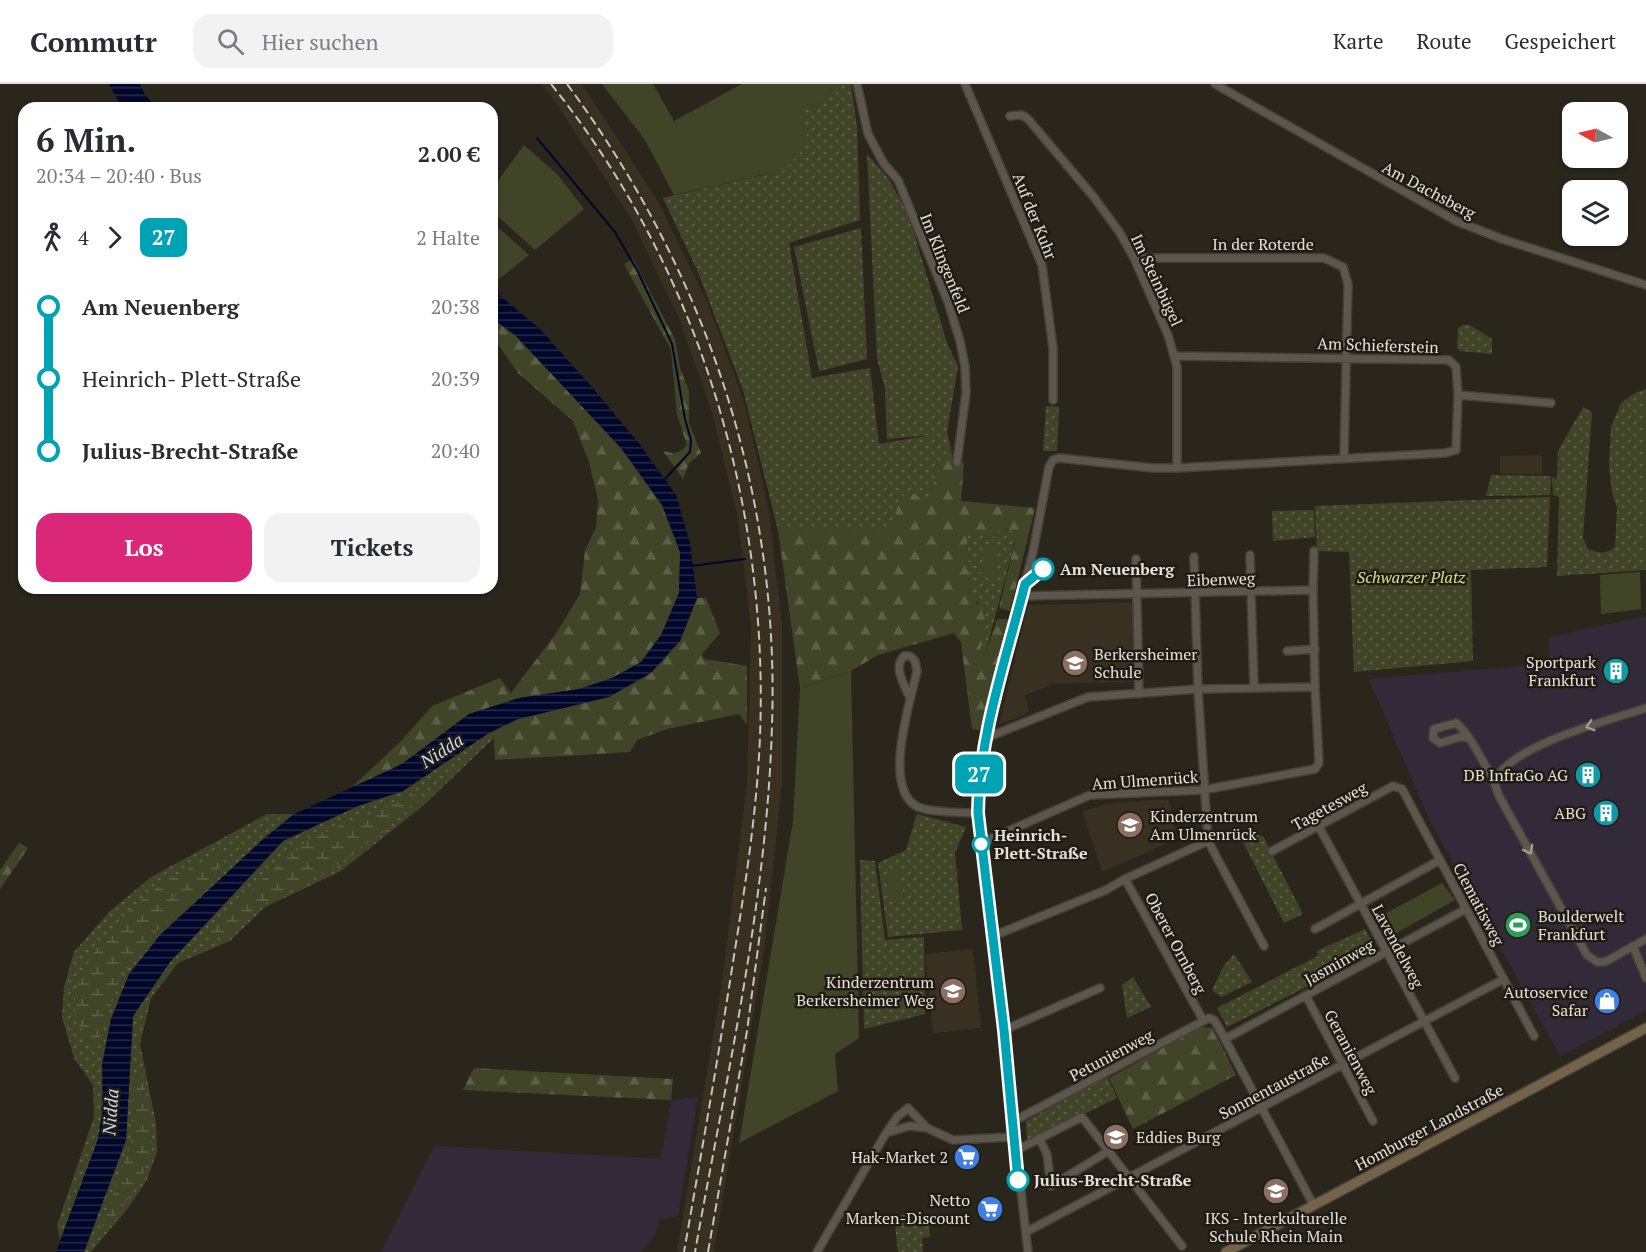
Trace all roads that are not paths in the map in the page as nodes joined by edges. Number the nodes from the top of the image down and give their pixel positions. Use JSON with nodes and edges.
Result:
{"nodes":[{"id":1,"x":857,"y":84,"type":"edge"},
{"id":2,"x":965,"y":84,"type":"edge"},
{"id":3,"x":1215,"y":84,"type":"edge"},
{"id":4,"x":1010,"y":116,"type":"dead end"},
{"id":5,"x":1134,"y":258,"type":"junction"},
{"id":6,"x":1646,"y":285,"type":"edge"},
{"id":7,"x":1175,"y":356,"type":"junction"},
{"id":8,"x":1346,"y":357,"type":"junction"},
{"id":9,"x":1458,"y":395,"type":"junction"},
{"id":10,"x":1053,"y":400,"type":"dead end"},
{"id":11,"x":1551,"y":403,"type":"dead end"},
{"id":12,"x":1344,"y":457,"type":"junction"},
{"id":13,"x":957,"y":462,"type":"dead end"},
{"id":14,"x":1177,"y":468,"type":"junction"},
{"id":15,"x":1314,"y":551,"type":"dead end"},
{"id":16,"x":1250,"y":555,"type":"dead end"},
{"id":17,"x":1194,"y":557,"type":"dead end"},
{"id":18,"x":1136,"y":559,"type":"dead end"},
{"id":19,"x":1313,"y":590,"type":"junction"},
{"id":20,"x":1251,"y":591,"type":"junction"},
{"id":21,"x":1138,"y":594,"type":"junction"},
{"id":22,"x":1195,"y":594,"type":"junction"},
{"id":23,"x":1022,"y":596,"type":"junction"},
{"id":24,"x":1315,"y":649,"type":"junction"},
{"id":25,"x":1287,"y":651,"type":"dead end"},
{"id":26,"x":1315,"y":687,"type":"junction"},
{"id":27,"x":1254,"y":688,"type":"junction"},
{"id":28,"x":1198,"y":689,"type":"junction"},
{"id":29,"x":1139,"y":694,"type":"junction"},
{"id":30,"x":909,"y":696,"type":"junction"},
{"id":31,"x":1646,"y":708,"type":"edge"},
{"id":32,"x":986,"y":738,"type":"junction"},
{"id":33,"x":1469,"y":738,"type":"junction"},
{"id":34,"x":1492,"y":777,"type":"junction"},
{"id":35,"x":1398,"y":786,"type":"joint"},
{"id":36,"x":1203,"y":790,"type":"junction"},
{"id":37,"x":978,"y":813,"type":"junction"},
{"id":38,"x":1319,"y":827,"type":"junction"},
{"id":39,"x":1208,"y":841,"type":"junction"},
{"id":40,"x":981,"y":843,"type":"junction"},
{"id":41,"x":1272,"y":851,"type":"dead end"},
{"id":42,"x":1440,"y":860,"type":"junction"},
{"id":43,"x":1125,"y":879,"type":"junction"},
{"id":44,"x":1360,"y":904,"type":"junction"},
{"id":45,"x":1466,"y":909,"type":"junction"},
{"id":46,"x":1315,"y":929,"type":"dead end"},
{"id":47,"x":993,"y":936,"type":"junction"},
{"id":48,"x":1646,"y":939,"type":"edge"},
{"id":49,"x":1264,"y":946,"type":"dead end"},
{"id":50,"x":1633,"y":946,"type":"junction"},
{"id":51,"x":1386,"y":952,"type":"junction"},
{"id":52,"x":1646,"y":978,"type":"edge"},
{"id":53,"x":1504,"y":979,"type":"junction"},
{"id":54,"x":1100,"y":988,"type":"dead end"},
{"id":55,"x":1306,"y":996,"type":"junction"},
{"id":56,"x":1203,"y":1020,"type":"junction"},
{"id":57,"x":1423,"y":1021,"type":"junction"},
{"id":58,"x":1646,"y":1028,"type":"edge"},
{"id":59,"x":1004,"y":1030,"type":"junction"},
{"id":60,"x":1534,"y":1036,"type":"dead end"},
{"id":61,"x":1225,"y":1039,"type":"junction"},
{"id":62,"x":1343,"y":1064,"type":"junction"},
{"id":63,"x":1455,"y":1078,"type":"dead end"},
{"id":64,"x":1261,"y":1108,"type":"junction"},
{"id":65,"x":1373,"y":1121,"type":"dead end"},
{"id":66,"x":1012,"y":1122,"type":"junction"},
{"id":67,"x":927,"y":1128,"type":"junction"},
{"id":68,"x":886,"y":1133,"type":"junction"},
{"id":69,"x":1013,"y":1137,"type":"junction"},
{"id":70,"x":1039,"y":1138,"type":"junction"},
{"id":71,"x":1015,"y":1151,"type":"junction"},
{"id":72,"x":1107,"y":1152,"type":"junction"},
{"id":73,"x":1128,"y":1178,"type":"junction"},
{"id":74,"x":1314,"y":1206,"type":"junction"},
{"id":75,"x":1026,"y":1232,"type":"junction"},
{"id":76,"x":1182,"y":1246,"type":"dead end"},
{"id":77,"x":817,"y":1252,"type":"edge"},
{"id":78,"x":1028,"y":1252,"type":"edge"},
{"id":79,"x":1226,"y":1252,"type":"edge"}],
"edges":[{"from":1,"to":13,"type":"street","name":"Im Klingenfeld"},
{"from":2,"to":10,"type":"street","name":"Auf der Kuhr"},
{"from":3,"to":6,"type":"street","name":"Am Dachsberg"},
{"from":4,"to":5,"type":"street","name":"Im Steinbügel"},
{"from":5,"to":7,"type":"street","name":"Im Steinbügel"},
{"from":5,"to":8,"type":"street","name":"In der Roterde"},
{"from":7,"to":8,"type":"street","name":"Am Schieferstein"},
{"from":7,"to":14,"type":"street","name":"Im Steinbügel"},
{"from":8,"to":9,"type":"street","name":"Am Schieferstein"},
{"from":8,"to":12,"type":"street","name":"In der Roterde"},
{"from":9,"to":11,"type":"street"},
{"from":9,"to":12,"type":"street"},
{"from":12,"to":14,"type":"street"},
{"from":14,"to":23,"type":"street"},
{"from":15,"to":19,"type":"street"},
{"from":16,"to":20,"type":"street"},
{"from":17,"to":22,"type":"street"},
{"from":18,"to":21,"type":"street"},
{"from":19,"to":20,"type":"street","name":"Eibenweg"},
{"from":19,"to":24,"type":"street"},
{"from":20,"to":22,"type":"street","name":"Eibenweg"},
{"from":20,"to":27,"type":"street"},
{"from":21,"to":22,"type":"street","name":"Eibenweg"},
{"from":21,"to":23,"type":"street","name":"Eibenweg"},
{"from":21,"to":29,"type":"street"},
{"from":22,"to":28,"type":"street"},
{"from":23,"to":32,"type":"street"},
{"from":24,"to":25,"type":"street"},
{"from":24,"to":26,"type":"street"},
{"from":26,"to":27,"type":"street"},
{"from":26,"to":36,"type":"street","name":"Am Ulmenrück"},
{"from":27,"to":28,"type":"street"},
{"from":28,"to":29,"type":"street"},
{"from":28,"to":36,"type":"street"},
{"from":29,"to":32,"type":"street"},
{"from":30,"to":30,"type":"street"},
{"from":30,"to":37,"type":"street"},
{"from":31,"to":34,"type":"street","one_way":true},
{"from":32,"to":37,"type":"street"},
{"from":33,"to":33,"type":"street"},
{"from":33,"to":34,"type":"street"},
{"from":34,"to":50,"type":"street","one_way":true},
{"from":35,"to":38,"type":"street","name":"Tagetesweg"},
{"from":35,"to":42,"type":"street","name":"Clematisweg"},
{"from":36,"to":39,"type":"street"},
{"from":36,"to":40,"type":"street","name":"Am Ulmenrück"},
{"from":37,"to":40,"type":"street"},
{"from":38,"to":41,"type":"street","name":"Tagetesweg"},
{"from":38,"to":44,"type":"street","name":"Lavendelweg"},
{"from":39,"to":43,"type":"street","name":"Oberer Ornberg"},
{"from":39,"to":49,"type":"street"},
{"from":40,"to":47,"type":"street"},
{"from":42,"to":44,"type":"street"},
{"from":42,"to":45,"type":"street","name":"Clematisweg"},
{"from":43,"to":47,"type":"street","name":"Oberer Ornberg"},
{"from":43,"to":56,"type":"street","name":"Oberer Ornberg"},
{"from":44,"to":46,"type":"street"},
{"from":44,"to":51,"type":"street","name":"Lavendelweg"},
{"from":45,"to":51,"type":"street","name":"Jasminweg"},
{"from":45,"to":53,"type":"street","name":"Clematisweg"},
{"from":47,"to":59,"type":"street"},
{"from":48,"to":50,"type":"street"},
{"from":50,"to":52,"type":"street"},
{"from":51,"to":55,"type":"street","name":"Jasminweg"},
{"from":51,"to":57,"type":"street","name":"Lavendelweg"},
{"from":53,"to":57,"type":"street","name":"Sonnentaustraße"},
{"from":53,"to":60,"type":"street","name":"Clematisweg"},
{"from":54,"to":59,"type":"street"},
{"from":55,"to":61,"type":"street","name":"Jasminweg"},
{"from":55,"to":62,"type":"street","name":"Geranienweg"},
{"from":56,"to":61,"type":"street"},
{"from":56,"to":66,"type":"street","name":"Petunienweg"},
{"from":57,"to":62,"type":"street","name":"Sonnentaustraße"},
{"from":57,"to":63,"type":"street","name":"Lavendelweg"},
{"from":58,"to":74,"type":"street","name":"Homburger Landstraße"},
{"from":59,"to":66,"type":"street"},
{"from":61,"to":64,"type":"street"},
{"from":62,"to":64,"type":"street","name":"Sonnentaustraße"},
{"from":62,"to":65,"type":"street","name":"Geranienweg"},
{"from":64,"to":73,"type":"street","name":"Sonnentaustraße"},
{"from":64,"to":74,"type":"street"},
{"from":66,"to":69,"type":"street"},
{"from":67,"to":68,"type":"street"},
{"from":67,"to":68,"type":"street"},
{"from":67,"to":69,"type":"street"},
{"from":68,"to":77,"type":"street"},
{"from":69,"to":71,"type":"street"},
{"from":70,"to":71,"type":"street"},
{"from":70,"to":72,"type":"street"},
{"from":70,"to":72,"type":"street"},
{"from":71,"to":75,"type":"street"},
{"from":72,"to":73,"type":"street"},
{"from":73,"to":75,"type":"street","name":"Sonnentaustraße"},
{"from":73,"to":76,"type":"street"},
{"from":74,"to":79,"type":"street","name":"Homburger Landstraße"},
{"from":75,"to":78,"type":"street"}]}
